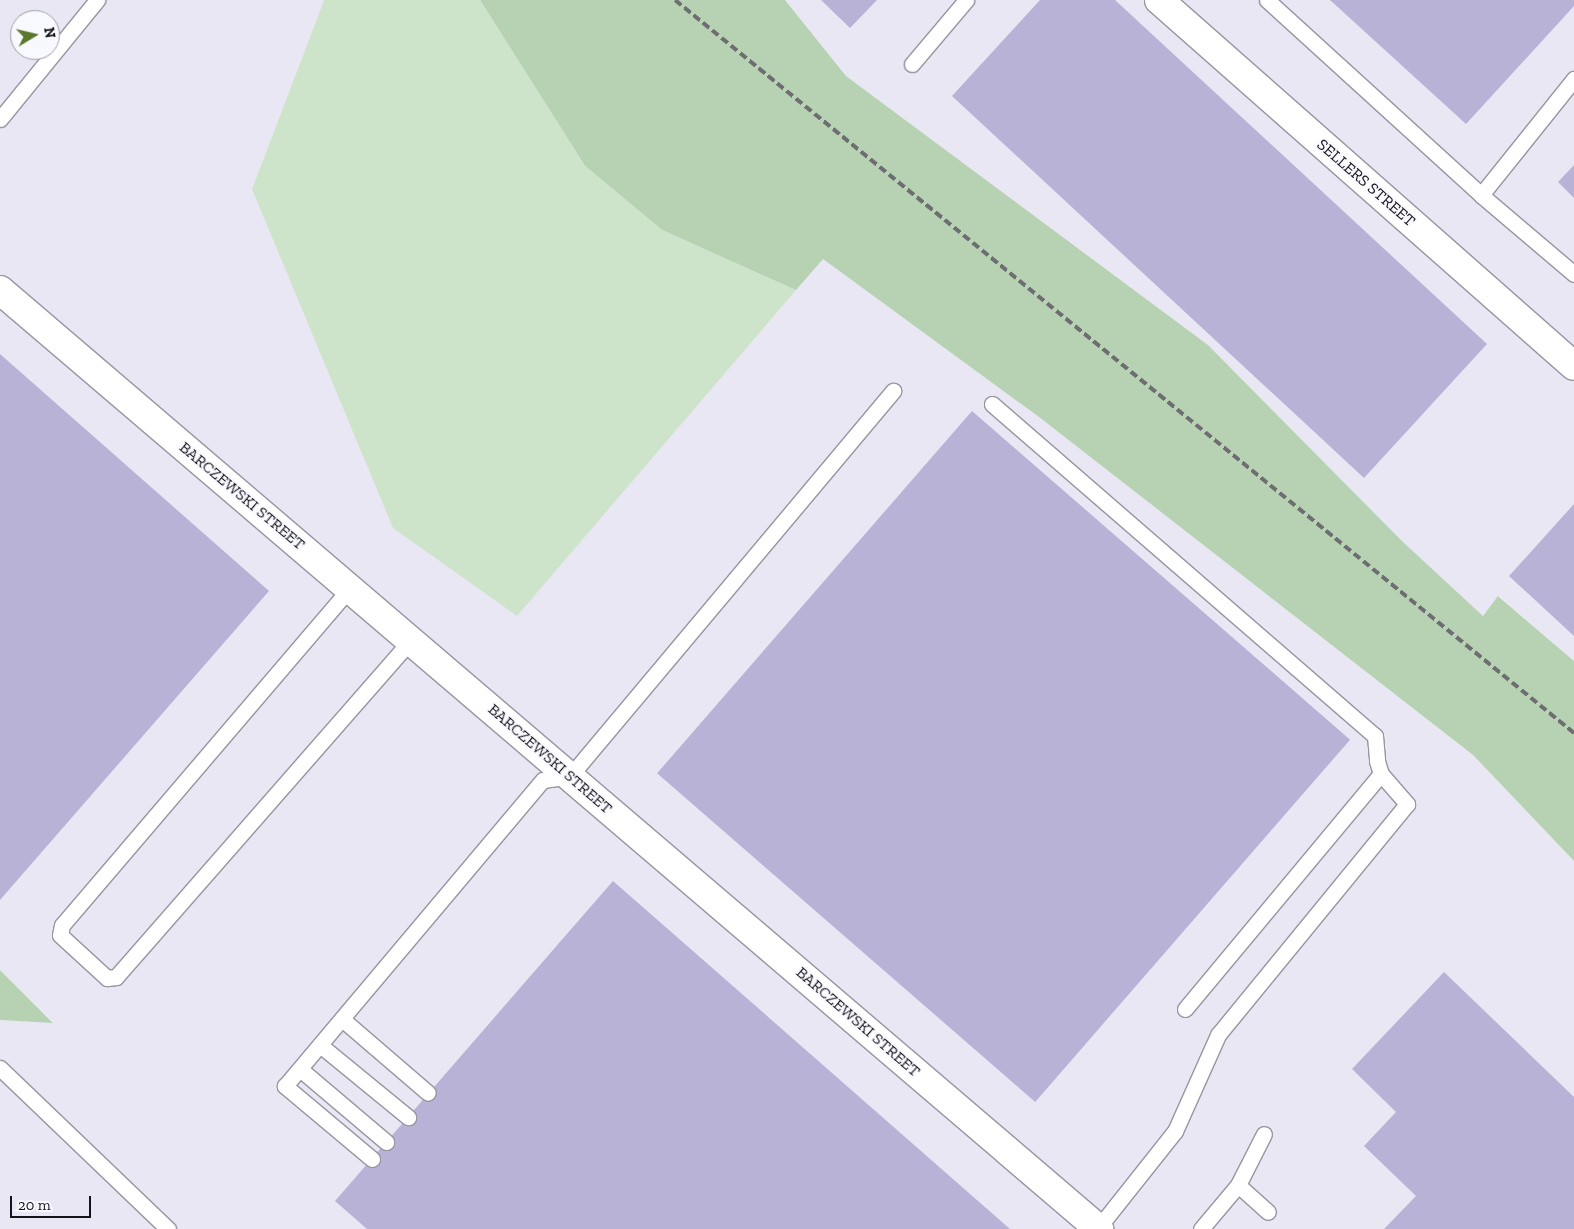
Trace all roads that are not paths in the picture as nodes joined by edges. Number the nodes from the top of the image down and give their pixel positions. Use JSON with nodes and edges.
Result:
{"nodes":[{"id":1,"x":97,"y":0,"type":"edge"},
{"id":2,"x":966,"y":0,"type":"edge"},
{"id":3,"x":1159,"y":0,"type":"edge"},
{"id":4,"x":1267,"y":0,"type":"edge"},
{"id":5,"x":912,"y":64,"type":"dead end"},
{"id":6,"x":1574,"y":79,"type":"edge"},
{"id":7,"x":0,"y":119,"type":"edge"},
{"id":8,"x":1481,"y":195,"type":"junction"},
{"id":9,"x":1574,"y":274,"type":"edge"},
{"id":10,"x":0,"y":290,"type":"edge"},
{"id":11,"x":1574,"y":366,"type":"edge"},
{"id":12,"x":893,"y":391,"type":"dead end"},
{"id":13,"x":992,"y":404,"type":"dead end"},
{"id":14,"x":350,"y":588,"type":"junction"},
{"id":15,"x":411,"y":640,"type":"junction"},
{"id":16,"x":1382,"y":774,"type":"junction"},
{"id":17,"x":570,"y":776,"type":"junction"},
{"id":18,"x":1186,"y":1009,"type":"dead end"},
{"id":19,"x":342,"y":1019,"type":"junction"},
{"id":20,"x":320,"y":1045,"type":"junction"},
{"id":21,"x":0,"y":1068,"type":"edge"},
{"id":22,"x":300,"y":1069,"type":"junction"},
{"id":23,"x":428,"y":1093,"type":"dead end"},
{"id":24,"x":408,"y":1117,"type":"dead end"},
{"id":25,"x":1264,"y":1134,"type":"dead end"},
{"id":26,"x":386,"y":1142,"type":"dead end"},
{"id":27,"x":372,"y":1159,"type":"dead end"},
{"id":28,"x":1238,"y":1185,"type":"junction"},
{"id":29,"x":1268,"y":1212,"type":"dead end"},
{"id":30,"x":168,"y":1229,"type":"edge"},
{"id":31,"x":1099,"y":1229,"type":"edge"},
{"id":32,"x":1201,"y":1229,"type":"edge"}],
"edges":[{"from":1,"to":7,"type":"lane"},
{"from":2,"to":5,"type":"lane"},
{"from":3,"to":11,"type":"street","name":"SELLERS STREET"},
{"from":4,"to":8,"type":"lane"},
{"from":6,"to":8,"type":"lane"},
{"from":8,"to":9,"type":"lane"},
{"from":10,"to":14,"type":"street","name":"BARCZEWSKI STREET"},
{"from":12,"to":17,"type":"lane"},
{"from":13,"to":16,"type":"lane"},
{"from":14,"to":15,"type":"street","name":"BARCZEWSKI STREET"},
{"from":14,"to":15,"type":"lane"},
{"from":15,"to":17,"type":"street","name":"BARCZEWSKI STREET"},
{"from":16,"to":18,"type":"lane"},
{"from":16,"to":31,"type":"lane"},
{"from":17,"to":19,"type":"lane"},
{"from":17,"to":31,"type":"street","name":"BARCZEWSKI STREET"},
{"from":19,"to":20,"type":"lane"},
{"from":19,"to":23,"type":"lane"},
{"from":20,"to":22,"type":"lane"},
{"from":20,"to":24,"type":"lane"},
{"from":21,"to":30,"type":"lane"},
{"from":22,"to":26,"type":"lane"},
{"from":22,"to":27,"type":"lane"},
{"from":25,"to":28,"type":"lane"},
{"from":28,"to":29,"type":"lane"},
{"from":28,"to":32,"type":"lane"}]}
